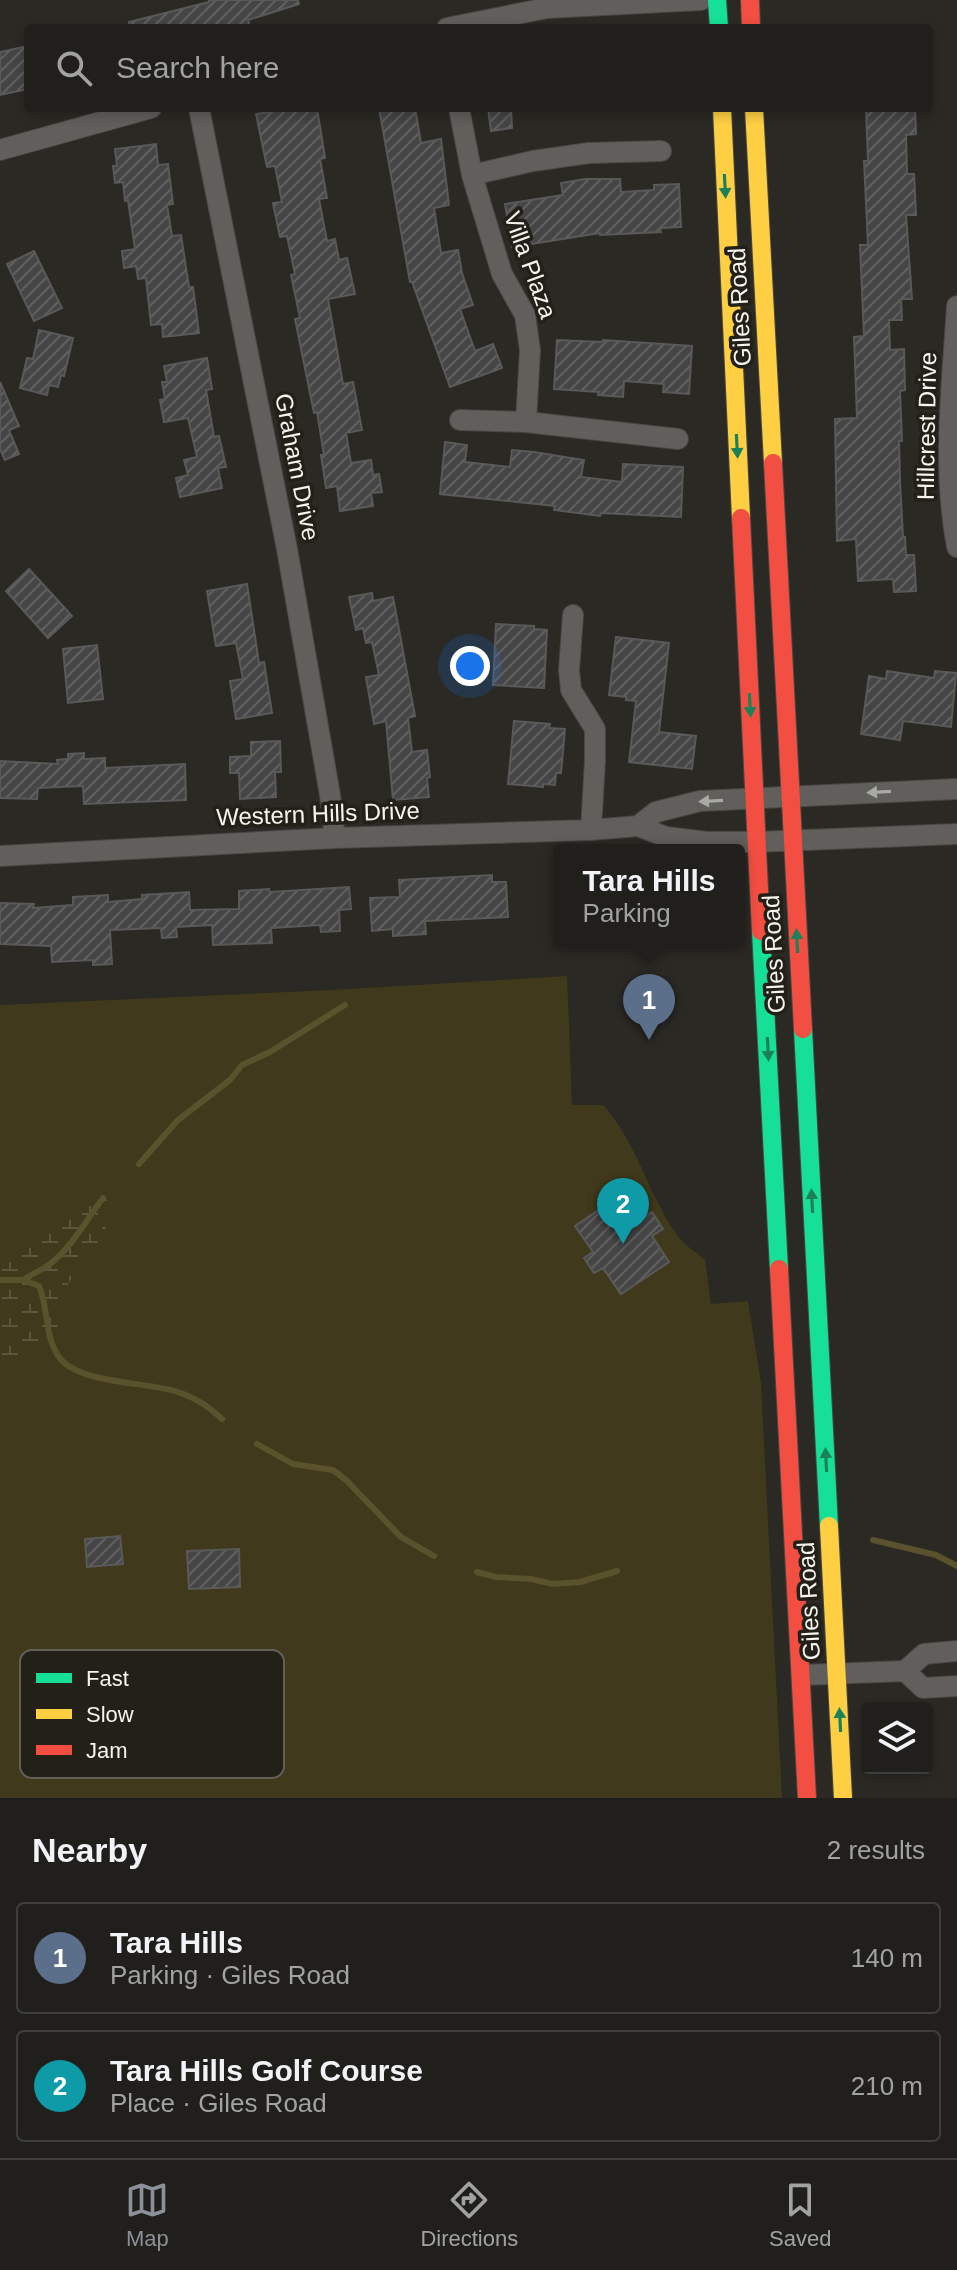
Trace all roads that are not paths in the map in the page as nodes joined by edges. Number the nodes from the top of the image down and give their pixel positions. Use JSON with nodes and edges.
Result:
{"nodes":[{"id":1,"x":701,"y":0,"type":"edge"},
{"id":2,"x":717,"y":0,"type":"edge"},
{"id":3,"x":750,"y":0,"type":"edge"},
{"id":4,"x":547,"y":4,"type":"edge"},
{"id":5,"x":464,"y":24,"type":"edge"},
{"id":6,"x":719,"y":24,"type":"edge"},
{"id":7,"x":751,"y":24,"type":"edge"},
{"id":8,"x":137,"y":112,"type":"edge"},
{"id":9,"x":200,"y":112,"type":"edge"},
{"id":10,"x":460,"y":112,"type":"edge"},
{"id":11,"x":722,"y":112,"type":"edge"},
{"id":12,"x":754,"y":112,"type":"edge"},
{"id":13,"x":0,"y":150,"type":"edge"},
{"id":14,"x":661,"y":151,"type":"dead end"},
{"id":15,"x":472,"y":175,"type":"junction"},
{"id":16,"x":957,"y":306,"type":"edge"},
{"id":17,"x":460,"y":420,"type":"dead end"},
{"id":18,"x":526,"y":422,"type":"junction"},
{"id":19,"x":678,"y":439,"type":"dead end"},
{"id":20,"x":953,"y":457,"type":"edge"},
{"id":21,"x":957,"y":547,"type":"edge"},
{"id":22,"x":573,"y":615,"type":"dead end"},
{"id":23,"x":957,"y":789,"type":"edge"},
{"id":24,"x":789,"y":797,"type":"junction"},
{"id":25,"x":754,"y":798,"type":"junction"},
{"id":26,"x":638,"y":826,"type":"junction"},
{"id":27,"x":591,"y":830,"type":"junction"},
{"id":28,"x":957,"y":834,"type":"edge"},
{"id":29,"x":335,"y":838,"type":"junction"},
{"id":30,"x":792,"y":840,"type":"junction"},
{"id":31,"x":756,"y":842,"type":"junction"},
{"id":32,"x":0,"y":856,"type":"edge"},
{"id":33,"x":957,"y":1651,"type":"edge"},
{"id":34,"x":905,"y":1671,"type":"junction"},
{"id":35,"x":837,"y":1672,"type":"junction"},
{"id":36,"x":802,"y":1675,"type":"junction"},
{"id":37,"x":957,"y":1686,"type":"edge"},
{"id":38,"x":807,"y":1798,"type":"edge"},
{"id":39,"x":843,"y":1798,"type":"edge"}],
"edges":[{"from":1,"to":4,"type":"street"},
{"from":2,"to":6,"type":"main road"},
{"from":3,"to":7,"type":"main road"},
{"from":4,"to":5,"type":"street"},
{"from":8,"to":13,"type":"street"},
{"from":9,"to":29,"type":"street","name":"Graham Drive"},
{"from":10,"to":15,"type":"street","name":"Villa Plaza"},
{"from":11,"to":25,"type":"main road","name":"Giles Road","one_way":true},
{"from":12,"to":24,"type":"main road","name":"Giles Road"},
{"from":14,"to":15,"type":"street"},
{"from":15,"to":18,"type":"street","name":"Villa Plaza"},
{"from":16,"to":20,"type":"street","name":"Hillcrest Drive"},
{"from":17,"to":18,"type":"street"},
{"from":18,"to":19,"type":"street"},
{"from":20,"to":21,"type":"street","name":"Hillcrest Drive"},
{"from":22,"to":27,"type":"street"},
{"from":23,"to":24,"type":"street","name":"Western Hills Drive","one_way":true},
{"from":24,"to":25,"type":"street","name":"Western Hills Drive"},
{"from":24,"to":30,"type":"main road","name":"Giles Road"},
{"from":25,"to":26,"type":"street","name":"Western Hills Drive","one_way":true},
{"from":25,"to":31,"type":"main road","name":"Giles Road"},
{"from":26,"to":27,"type":"street","name":"Western Hills Drive"},
{"from":26,"to":31,"type":"street","name":"Western Hills Drive"},
{"from":27,"to":29,"type":"street","name":"Western Hills Drive"},
{"from":28,"to":30,"type":"street","name":"Western Hills Drive"},
{"from":29,"to":32,"type":"street","name":"Western Hills Drive"},
{"from":30,"to":31,"type":"street","name":"Western Hills Drive"},
{"from":35,"to":30,"type":"main road","name":"Giles Road","one_way":true},
{"from":31,"to":36,"type":"main road","name":"Giles Road","one_way":true},
{"from":33,"to":34,"type":"street"},
{"from":34,"to":35,"type":"street"},
{"from":34,"to":37,"type":"street"},
{"from":35,"to":36,"type":"street"},
{"from":39,"to":35,"type":"main road","name":"Giles Road","one_way":true},
{"from":36,"to":38,"type":"main road","name":"Giles Road"}]}
